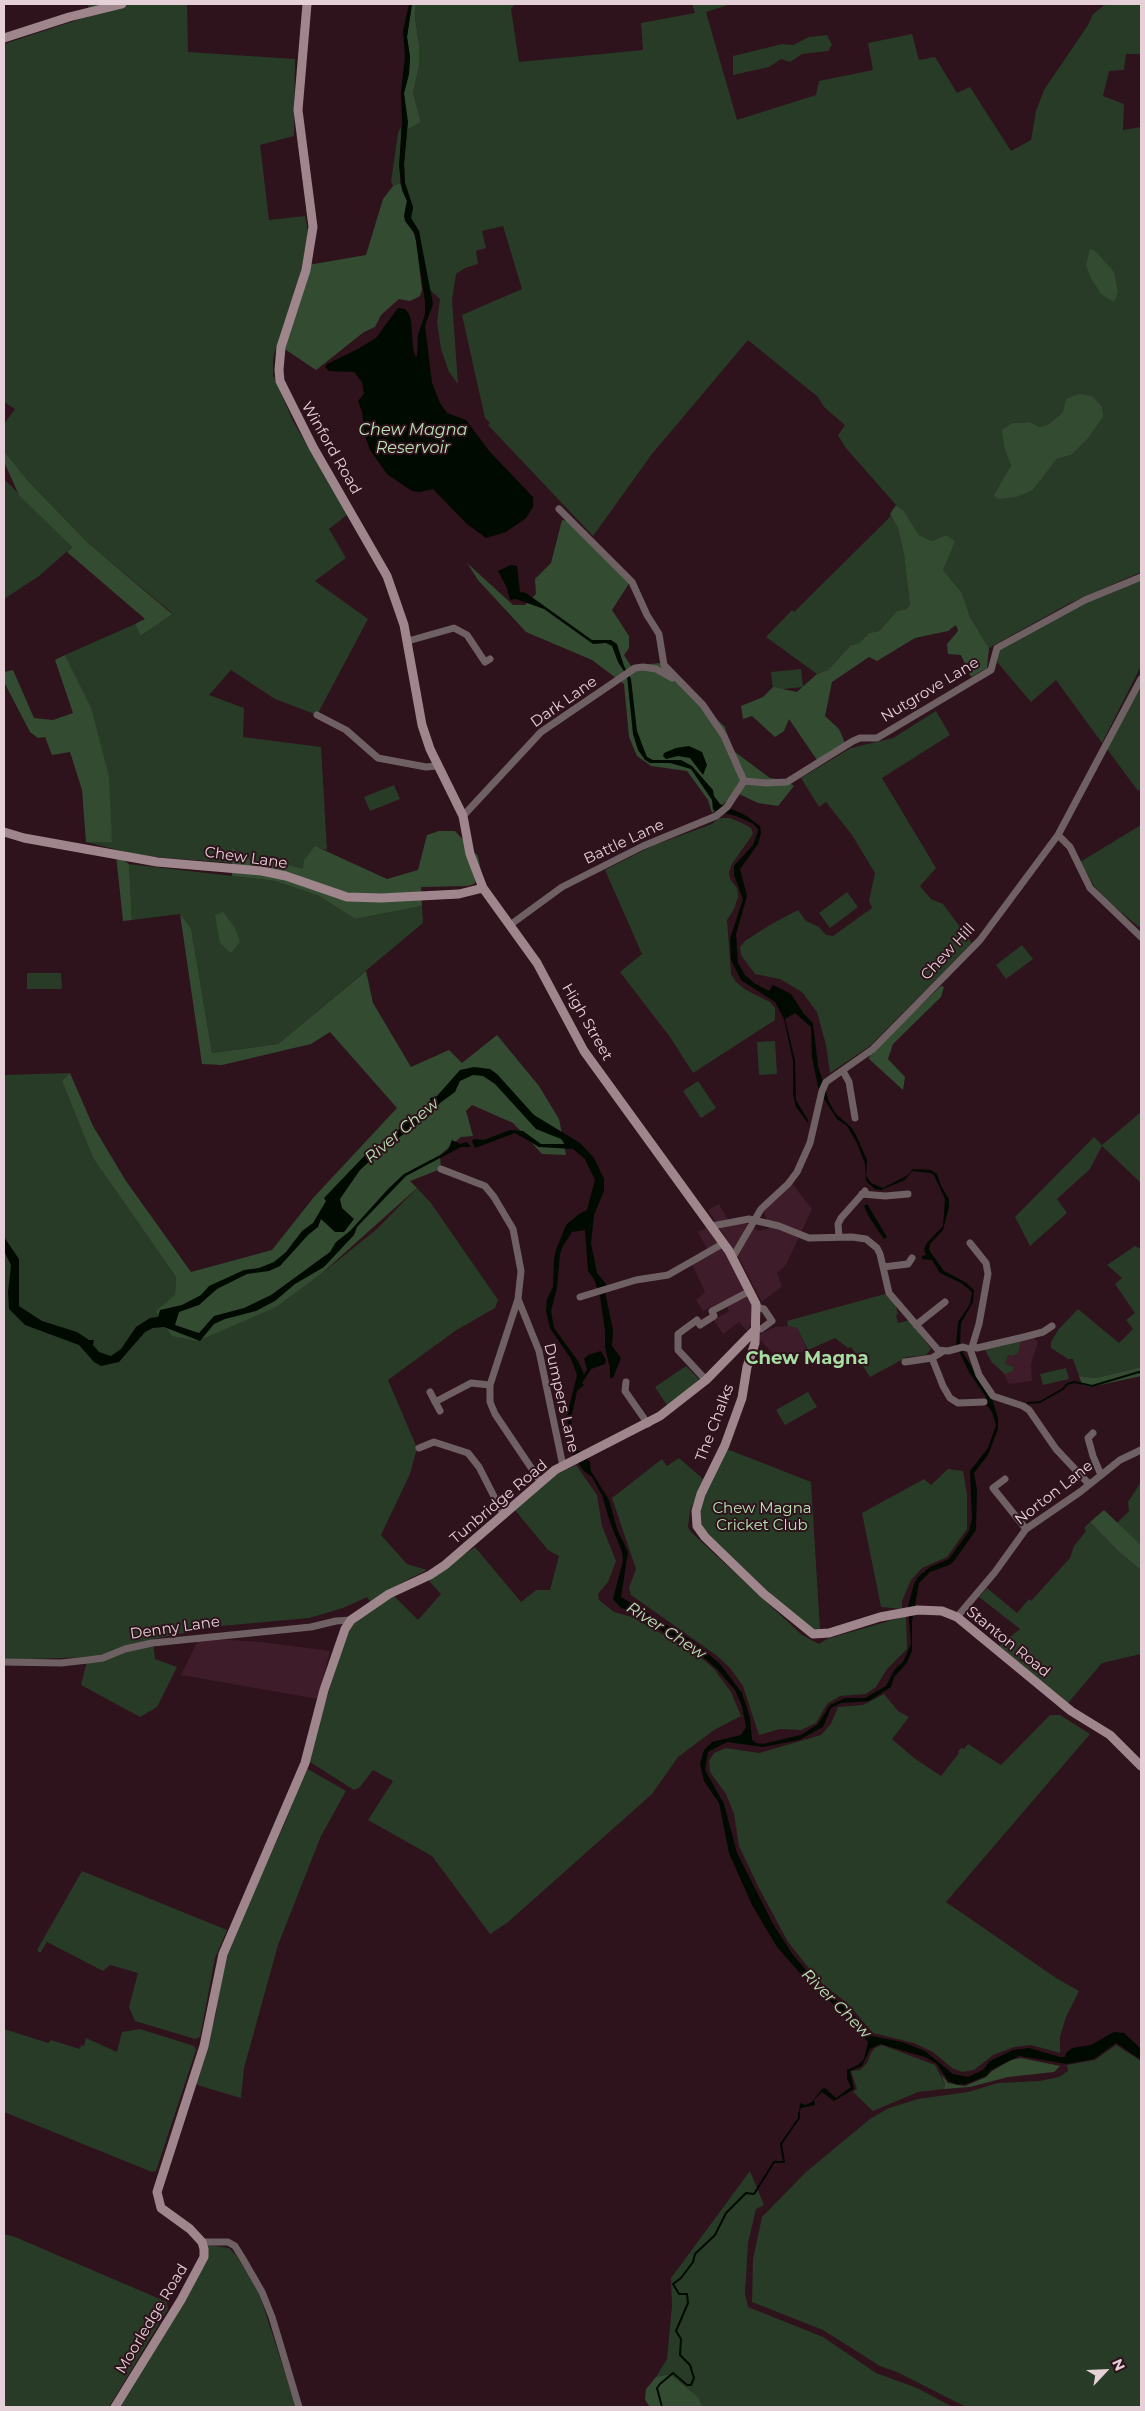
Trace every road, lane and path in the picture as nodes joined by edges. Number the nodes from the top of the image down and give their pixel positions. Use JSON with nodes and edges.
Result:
{"nodes":[{"id":1,"x":122,"y":4,"type":"edge"},
{"id":2,"x":307,"y":4,"type":"edge"},
{"id":3,"x":4,"y":38,"type":"edge"},
{"id":4,"x":559,"y":509,"type":"dead end"},
{"id":5,"x":1141,"y":577,"type":"edge"},
{"id":6,"x":408,"y":641,"type":"junction"},
{"id":7,"x":486,"y":662,"type":"dead end"},
{"id":8,"x":1141,"y":679,"type":"edge"},
{"id":9,"x":676,"y":680,"type":"junction"},
{"id":10,"x":317,"y":715,"type":"dead end"},
{"id":11,"x":438,"y":766,"type":"junction"},
{"id":12,"x":744,"y":781,"type":"junction"},
{"id":13,"x":463,"y":816,"type":"junction"},
{"id":14,"x":4,"y":832,"type":"edge"},
{"id":15,"x":1058,"y":835,"type":"junction"},
{"id":16,"x":483,"y":888,"type":"junction"},
{"id":17,"x":510,"y":925,"type":"junction"},
{"id":18,"x":1141,"y":936,"type":"edge"},
{"id":19,"x":842,"y":1071,"type":"junction"},
{"id":20,"x":862,"y":1108,"type":"dead end"},
{"id":21,"x":854,"y":1110,"type":"junction"},
{"id":22,"x":855,"y":1118,"type":"dead end"},
{"id":23,"x":441,"y":1169,"type":"dead end"},
{"id":24,"x":908,"y":1194,"type":"dead end"},
{"id":25,"x":755,"y":1220,"type":"junction"},
{"id":26,"x":712,"y":1226,"type":"junction"},
{"id":27,"x":513,"y":1229,"type":"junction"},
{"id":28,"x":505,"y":1234,"type":"dead end"},
{"id":29,"x":839,"y":1237,"type":"junction"},
{"id":30,"x":724,"y":1243,"type":"junction"},
{"id":31,"x":970,"y":1243,"type":"dead end"},
{"id":32,"x":732,"y":1257,"type":"junction"},
{"id":33,"x":912,"y":1258,"type":"dead end"},
{"id":34,"x":883,"y":1267,"type":"junction"},
{"id":35,"x":750,"y":1291,"type":"junction"},
{"id":36,"x":580,"y":1297,"type":"dead end"},
{"id":37,"x":518,"y":1299,"type":"junction"},
{"id":38,"x":945,"y":1302,"type":"dead end"},
{"id":39,"x":756,"y":1307,"type":"junction"},
{"id":40,"x":916,"y":1325,"type":"junction"},
{"id":41,"x":1052,"y":1326,"type":"dead end"},
{"id":42,"x":756,"y":1329,"type":"junction"},
{"id":43,"x":965,"y":1348,"type":"junction"},
{"id":44,"x":942,"y":1352,"type":"junction"},
{"id":45,"x":932,"y":1358,"type":"junction"},
{"id":46,"x":905,"y":1362,"type":"dead end"},
{"id":47,"x":706,"y":1380,"type":"junction"},
{"id":48,"x":626,"y":1382,"type":"dead end"},
{"id":49,"x":490,"y":1385,"type":"junction"},
{"id":50,"x":430,"y":1392,"type":"dead end"},
{"id":51,"x":435,"y":1402,"type":"junction"},
{"id":52,"x":984,"y":1402,"type":"dead end"},
{"id":53,"x":440,"y":1411,"type":"dead end"},
{"id":54,"x":648,"y":1424,"type":"junction"},
{"id":55,"x":1094,"y":1433,"type":"dead end"},
{"id":56,"x":419,"y":1448,"type":"dead end"},
{"id":57,"x":1141,"y":1450,"type":"edge"},
{"id":58,"x":563,"y":1466,"type":"junction"},
{"id":59,"x":1101,"y":1474,"type":"junction"},
{"id":60,"x":1005,"y":1479,"type":"dead end"},
{"id":61,"x":540,"y":1481,"type":"junction"},
{"id":62,"x":1089,"y":1484,"type":"junction"},
{"id":63,"x":503,"y":1514,"type":"junction"},
{"id":64,"x":697,"y":1526,"type":"joint"},
{"id":65,"x":1026,"y":1529,"type":"junction"},
{"id":66,"x":957,"y":1618,"type":"junction"},
{"id":67,"x":351,"y":1620,"type":"junction"},
{"id":68,"x":4,"y":1662,"type":"edge"},
{"id":69,"x":1141,"y":1766,"type":"edge"},
{"id":70,"x":202,"y":2242,"type":"junction"},
{"id":71,"x":115,"y":2407,"type":"edge"},
{"id":72,"x":299,"y":2407,"type":"edge"}],
"edges":[{"from":1,"to":3,"type":"main road"},
{"from":2,"to":6,"type":"main road","name":"Winford Road"},
{"from":4,"to":9,"type":"street"},
{"from":5,"to":12,"type":"street","name":"Nutgrove Lane"},
{"from":6,"to":7,"type":"street"},
{"from":6,"to":11,"type":"main road","name":"Winford Road"},
{"from":8,"to":15,"type":"street","name":"Chew Hill"},
{"from":9,"to":12,"type":"street"},
{"from":9,"to":13,"type":"street","name":"Dark Lane"},
{"from":10,"to":11,"type":"street"},
{"from":11,"to":13,"type":"main road","name":"Winford Road"},
{"from":12,"to":17,"type":"street","name":"Battle Lane"},
{"from":13,"to":16,"type":"main road","name":"Winford Road"},
{"from":14,"to":16,"type":"main road","name":"Chew Lane"},
{"from":15,"to":18,"type":"street"},
{"from":15,"to":19,"type":"street","name":"Chew Hill"},
{"from":16,"to":17,"type":"main road","name":"High Street"},
{"from":17,"to":26,"type":"main road","name":"High Street"},
{"from":19,"to":21,"type":"street"},
{"from":19,"to":25,"type":"street","name":"Chew Hill"},
{"from":20,"to":21,"type":"street"},
{"from":21,"to":22,"type":"street"},
{"from":23,"to":27,"type":"street","name":"Dumpers Lane"},
{"from":24,"to":29,"type":"street"},
{"from":25,"to":26,"type":"street"},
{"from":25,"to":29,"type":"street"},
{"from":25,"to":32,"type":"street","name":"Chew Hill"},
{"from":26,"to":30,"type":"main road","name":"High Street"},
{"from":27,"to":28,"type":"street"},
{"from":27,"to":37,"type":"street","name":"Dumpers Lane"},
{"from":29,"to":34,"type":"street"},
{"from":30,"to":32,"type":"main road","name":"High Street"},
{"from":30,"to":36,"type":"street"},
{"from":31,"to":43,"type":"street"},
{"from":32,"to":35,"type":"main road","name":"High Street"},
{"from":33,"to":34,"type":"street"},
{"from":34,"to":40,"type":"street"},
{"from":35,"to":39,"type":"main road","name":"High Street"},
{"from":35,"to":47,"type":"street"},
{"from":37,"to":49,"type":"street"},
{"from":37,"to":58,"type":"street","name":"Dumpers Lane"},
{"from":38,"to":40,"type":"street"},
{"from":39,"to":42,"type":"main road","name":"The Chalks"},
{"from":39,"to":42,"type":"street"},
{"from":40,"to":44,"type":"street"},
{"from":41,"to":43,"type":"street"},
{"from":42,"to":47,"type":"main road","name":"Tunbridge Road"},
{"from":42,"to":64,"type":"main road","name":"The Chalks"},
{"from":43,"to":44,"type":"street"},
{"from":43,"to":62,"type":"street"},
{"from":44,"to":45,"type":"street"},
{"from":45,"to":46,"type":"street"},
{"from":45,"to":52,"type":"street"},
{"from":47,"to":54,"type":"main road","name":"Tunbridge Road"},
{"from":48,"to":54,"type":"street"},
{"from":49,"to":51,"type":"street"},
{"from":49,"to":61,"type":"street"},
{"from":50,"to":51,"type":"street"},
{"from":51,"to":53,"type":"street"},
{"from":54,"to":58,"type":"main road","name":"Tunbridge Road"},
{"from":55,"to":59,"type":"street"},
{"from":56,"to":63,"type":"street"},
{"from":57,"to":59,"type":"street","name":"Norton Lane"},
{"from":58,"to":61,"type":"main road","name":"Tunbridge Road"},
{"from":59,"to":62,"type":"street","name":"Norton Lane"},
{"from":60,"to":65,"type":"street"},
{"from":61,"to":63,"type":"main road","name":"Tunbridge Road"},
{"from":62,"to":65,"type":"street","name":"Norton Lane"},
{"from":63,"to":67,"type":"main road","name":"Tunbridge Road"},
{"from":64,"to":66,"type":"main road","name":"Stanton Road"},
{"from":65,"to":66,"type":"street","name":"Norton Lane"},
{"from":66,"to":69,"type":"main road","name":"Stanton Road"},
{"from":67,"to":68,"type":"street","name":"Denny Lane"},
{"from":67,"to":70,"type":"main road"},
{"from":70,"to":71,"type":"main road","name":"Moorledge Road"},
{"from":70,"to":72,"type":"street"}]}
